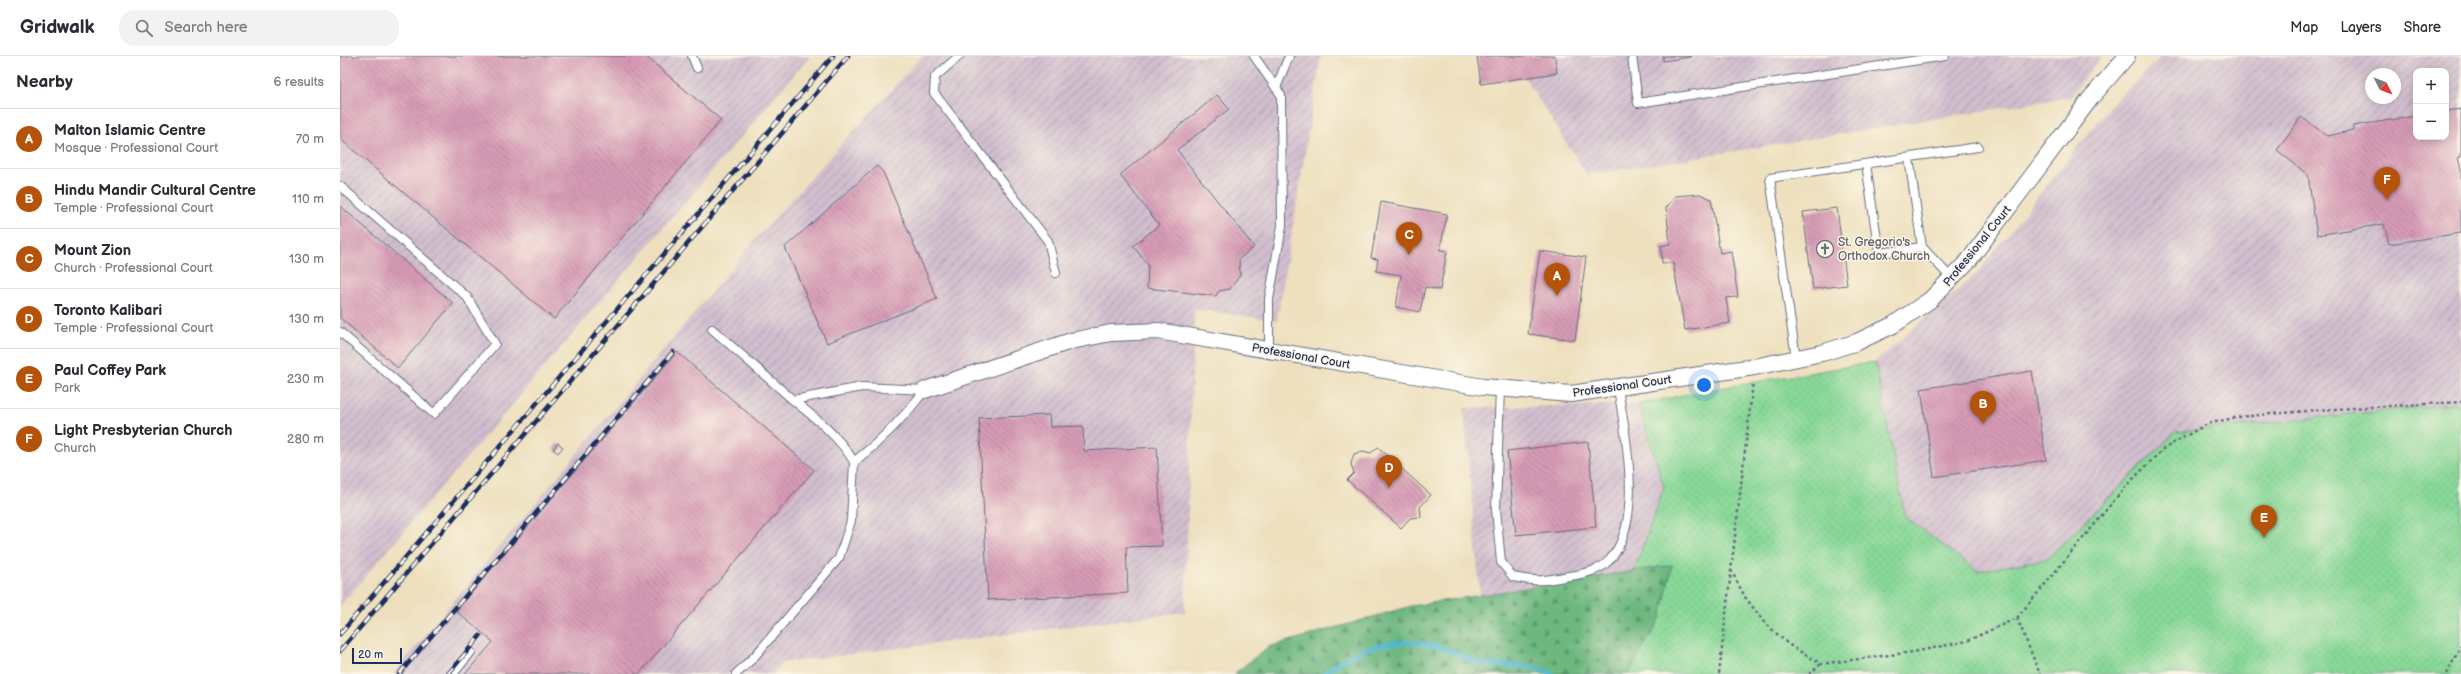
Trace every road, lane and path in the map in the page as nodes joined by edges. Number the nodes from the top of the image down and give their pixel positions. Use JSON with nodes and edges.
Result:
{"nodes":[{"id":1,"x":692,"y":56,"type":"edge"},
{"id":2,"x":959,"y":56,"type":"edge"},
{"id":3,"x":1254,"y":56,"type":"edge"},
{"id":4,"x":1289,"y":56,"type":"edge"},
{"id":5,"x":1632,"y":56,"type":"edge"},
{"id":6,"x":1945,"y":56,"type":"edge"},
{"id":7,"x":2127,"y":56,"type":"edge"},
{"id":8,"x":697,"y":68,"type":"dead end"},
{"id":9,"x":1276,"y":88,"type":"junction"},
{"id":10,"x":1978,"y":148,"type":"dead end"},
{"id":11,"x":1909,"y":158,"type":"junction"},
{"id":12,"x":1866,"y":164,"type":"junction"},
{"id":13,"x":340,"y":186,"type":"edge"},
{"id":14,"x":1922,"y":247,"type":"junction"},
{"id":15,"x":1056,"y":273,"type":"dead end"},
{"id":16,"x":1952,"y":279,"type":"junction"},
{"id":17,"x":712,"y":329,"type":"dead end"},
{"id":18,"x":340,"y":332,"type":"edge"},
{"id":19,"x":1268,"y":350,"type":"junction"},
{"id":20,"x":1796,"y":358,"type":"junction"},
{"id":21,"x":1754,"y":367,"type":"junction"},
{"id":22,"x":1500,"y":388,"type":"junction"},
{"id":23,"x":1618,"y":388,"type":"junction"},
{"id":24,"x":925,"y":390,"type":"junction"},
{"id":25,"x":793,"y":400,"type":"junction"},
{"id":26,"x":2461,"y":402,"type":"edge"},
{"id":27,"x":854,"y":462,"type":"junction"},
{"id":28,"x":1731,"y":570,"type":"junction"},
{"id":29,"x":2017,"y":618,"type":"junction"},
{"id":30,"x":2461,"y":645,"type":"edge"},
{"id":31,"x":471,"y":652,"type":"dead end"},
{"id":32,"x":1821,"y":664,"type":"junction"},
{"id":33,"x":453,"y":674,"type":"edge"},
{"id":34,"x":736,"y":674,"type":"edge"},
{"id":35,"x":1719,"y":674,"type":"edge"},
{"id":36,"x":1809,"y":674,"type":"edge"},
{"id":37,"x":2040,"y":674,"type":"edge"},
{"id":38,"x":2447,"y":674,"type":"edge"}],
"edges":[{"from":1,"to":8,"type":"lane"},
{"from":2,"to":15,"type":"lane"},
{"from":3,"to":9,"type":"lane"},
{"from":4,"to":9,"type":"lane"},
{"from":5,"to":6,"type":"lane"},
{"from":7,"to":16,"type":"street","name":"Professional Court"},
{"from":9,"to":19,"type":"lane"},
{"from":10,"to":11,"type":"lane"},
{"from":11,"to":12,"type":"lane"},
{"from":11,"to":14,"type":"lane"},
{"from":12,"to":14,"type":"lane"},
{"from":12,"to":20,"type":"lane"},
{"from":13,"to":18,"type":"lane"},
{"from":14,"to":16,"type":"lane"},
{"from":16,"to":20,"type":"street","name":"Professional Court"},
{"from":17,"to":25,"type":"lane"},
{"from":19,"to":22,"type":"street","name":"Professional Court"},
{"from":19,"to":24,"type":"street","name":"Professional Court"},
{"from":20,"to":21,"type":"street","name":"Professional Court"},
{"from":21,"to":23,"type":"street","name":"Professional Court"},
{"from":21,"to":28,"type":"path"},
{"from":22,"to":23,"type":"street","name":"Professional Court"},
{"from":22,"to":23,"type":"lane"},
{"from":24,"to":25,"type":"lane"},
{"from":24,"to":27,"type":"lane"},
{"from":25,"to":27,"type":"lane"},
{"from":26,"to":29,"type":"path"},
{"from":27,"to":34,"type":"lane"},
{"from":28,"to":32,"type":"path"},
{"from":28,"to":35,"type":"path"},
{"from":29,"to":32,"type":"path"},
{"from":29,"to":37,"type":"path"},
{"from":30,"to":38,"type":"path"},
{"from":31,"to":33,"type":"lane"},
{"from":32,"to":36,"type":"path"}]}
